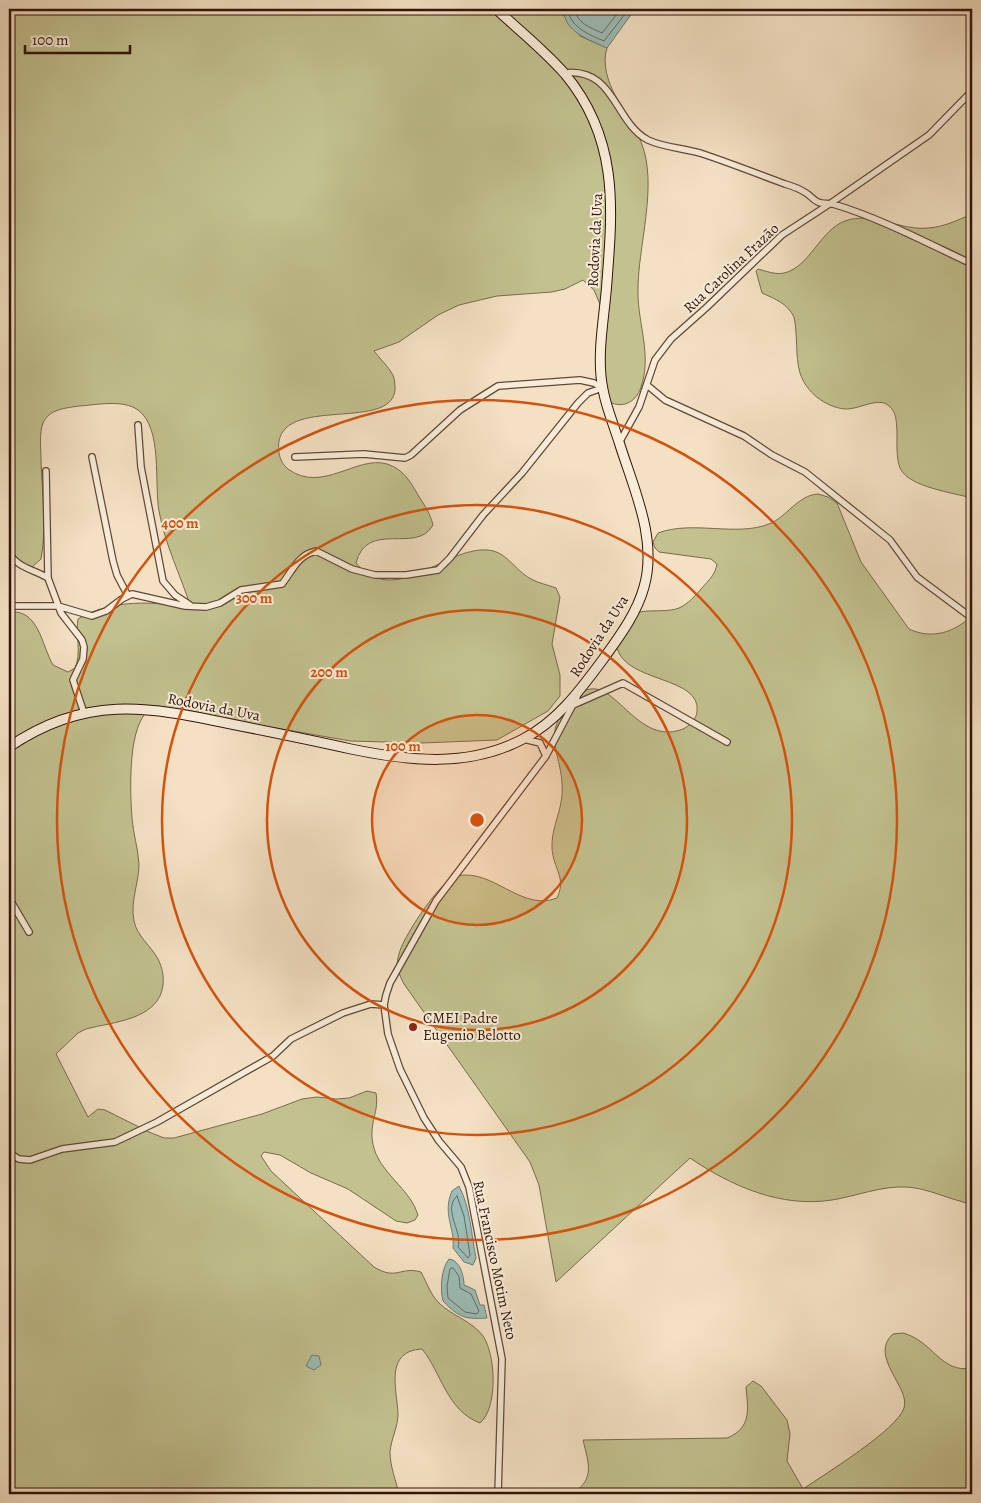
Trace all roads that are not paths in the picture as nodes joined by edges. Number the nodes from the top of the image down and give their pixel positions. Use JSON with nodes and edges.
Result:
{"nodes":[{"id":1,"x":496,"y":9,"type":"edge"},
{"id":2,"x":564,"y":73,"type":"junction"},
{"id":3,"x":972,"y":91,"type":"edge"},
{"id":4,"x":831,"y":204,"type":"junction"},
{"id":5,"x":972,"y":264,"type":"edge"},
{"id":6,"x":647,"y":385,"type":"junction"},
{"id":7,"x":602,"y":388,"type":"junction"},
{"id":8,"x":138,"y":425,"type":"dead end"},
{"id":9,"x":619,"y":443,"type":"junction"},
{"id":10,"x":92,"y":457,"type":"dead end"},
{"id":11,"x":295,"y":457,"type":"dead end"},
{"id":12,"x":46,"y":471,"type":"dead end"},
{"id":13,"x":9,"y":499,"type":"edge"},
{"id":14,"x":9,"y":525,"type":"edge"},
{"id":15,"x":9,"y":552,"type":"edge"},
{"id":16,"x":48,"y":578,"type":"junction"},
{"id":17,"x":128,"y":596,"type":"junction"},
{"id":18,"x":9,"y":606,"type":"edge"},
{"id":19,"x":58,"y":606,"type":"junction"},
{"id":20,"x":192,"y":606,"type":"junction"},
{"id":21,"x":972,"y":618,"type":"edge"},
{"id":22,"x":581,"y":690,"type":"junction"},
{"id":23,"x":574,"y":705,"type":"junction"},
{"id":24,"x":84,"y":713,"type":"junction"},
{"id":25,"x":524,"y":739,"type":"junction"},
{"id":26,"x":727,"y":742,"type":"dead end"},
{"id":27,"x":9,"y":747,"type":"edge"},
{"id":28,"x":546,"y":756,"type":"junction"},
{"id":29,"x":9,"y":898,"type":"edge"},
{"id":30,"x":29,"y":932,"type":"dead end"},
{"id":31,"x":384,"y":1005,"type":"junction"},
{"id":32,"x":9,"y":1153,"type":"edge"},
{"id":33,"x":498,"y":1494,"type":"edge"}],
"edges":[{"from":1,"to":2,"type":"street","name":"Rodovia da Uva"},
{"from":2,"to":4,"type":"street"},
{"from":2,"to":7,"type":"street","name":"Rodovia da Uva"},
{"from":3,"to":4,"type":"street","name":"Rua Carolina Frazão"},
{"from":4,"to":5,"type":"street"},
{"from":4,"to":6,"type":"street","name":"Rua Carolina Frazão"},
{"from":6,"to":9,"type":"street","name":"Rua Carolina Frazão"},
{"from":6,"to":21,"type":"street"},
{"from":7,"to":9,"type":"street","name":"Rodovia da Uva"},
{"from":7,"to":11,"type":"street"},
{"from":7,"to":20,"type":"street"},
{"from":8,"to":20,"type":"street"},
{"from":9,"to":22,"type":"street","name":"Rodovia da Uva"},
{"from":10,"to":17,"type":"street"},
{"from":12,"to":16,"type":"street"},
{"from":13,"to":14,"type":"street"},
{"from":15,"to":16,"type":"street"},
{"from":16,"to":19,"type":"street"},
{"from":17,"to":19,"type":"street"},
{"from":17,"to":20,"type":"street"},
{"from":18,"to":19,"type":"street"},
{"from":19,"to":24,"type":"street"},
{"from":22,"to":23,"type":"street","name":"Rua Francisco Motim Neto"},
{"from":22,"to":25,"type":"street","name":"Rodovia da Uva"},
{"from":23,"to":26,"type":"street"},
{"from":23,"to":28,"type":"street","name":"Rua Francisco Motim Neto"},
{"from":24,"to":25,"type":"street","name":"Rodovia da Uva"},
{"from":24,"to":27,"type":"street","name":"Rodovia da Uva"},
{"from":25,"to":28,"type":"street"},
{"from":28,"to":31,"type":"street","name":"Rua Francisco Motim Neto"},
{"from":29,"to":30,"type":"street"},
{"from":31,"to":32,"type":"street"},
{"from":31,"to":33,"type":"street","name":"Rua Francisco Motim Neto"}]}
